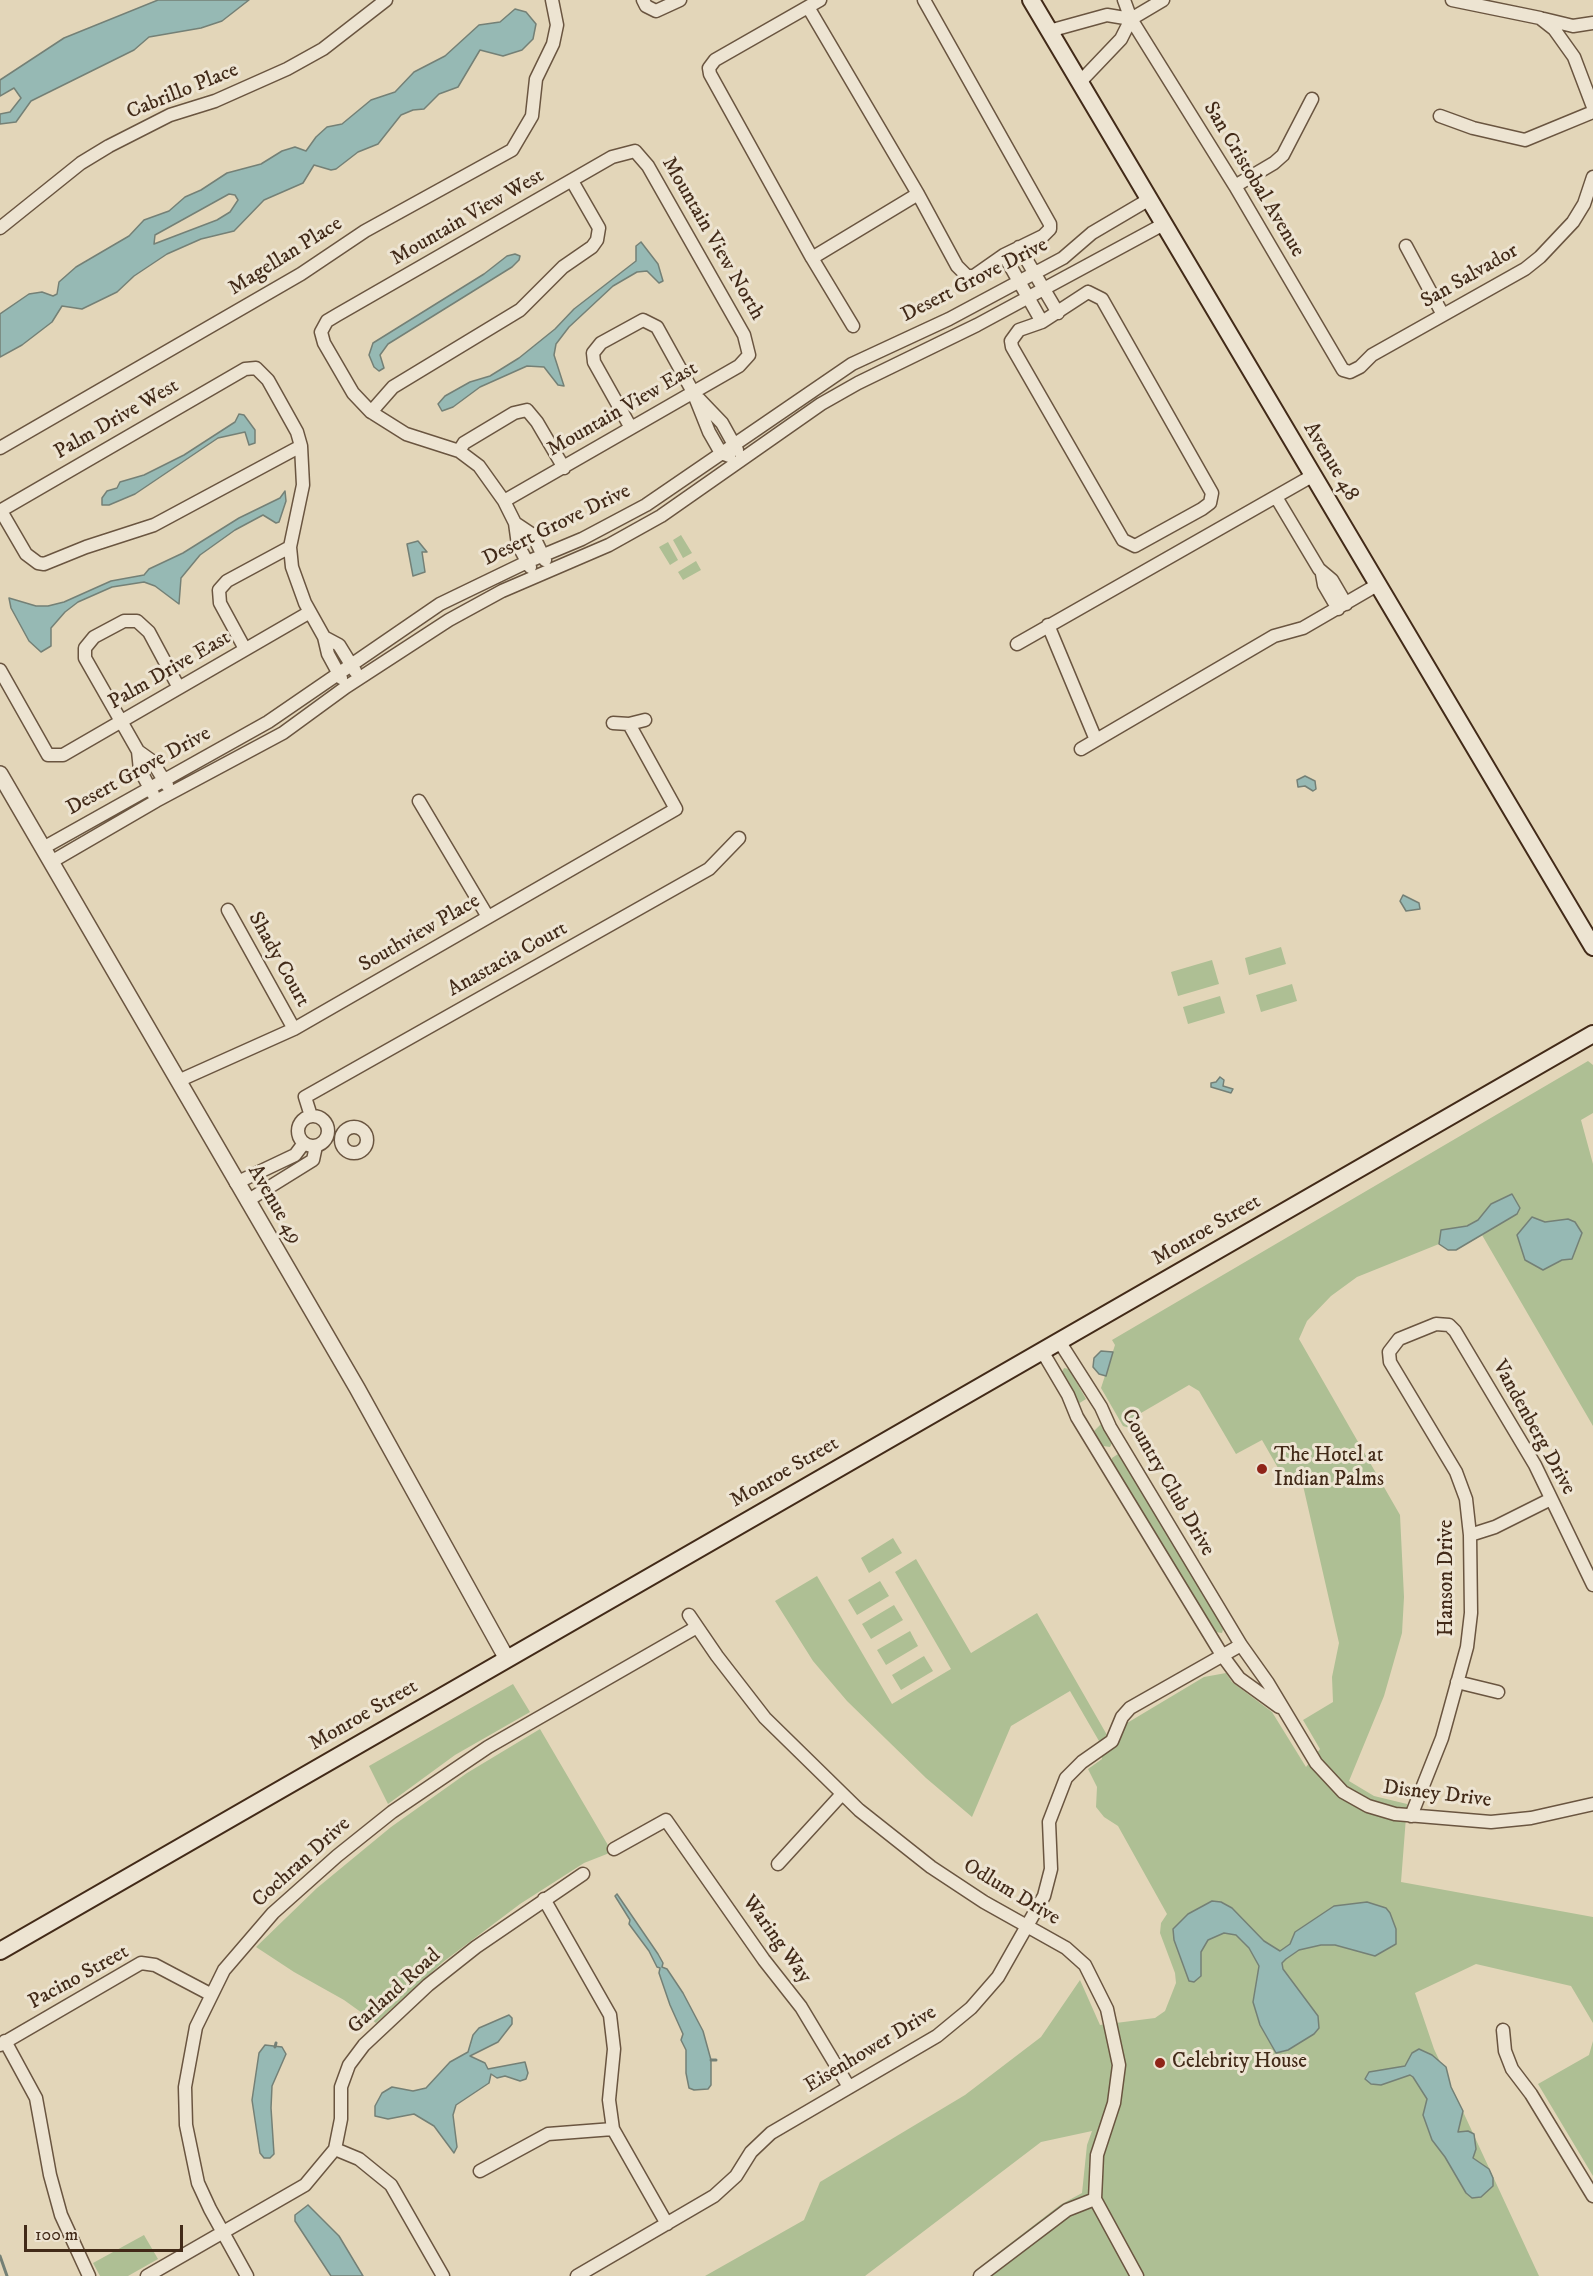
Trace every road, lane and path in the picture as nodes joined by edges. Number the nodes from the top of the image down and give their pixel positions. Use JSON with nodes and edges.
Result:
{"nodes":[{"id":1,"x":386,"y":0,"type":"edge"},
{"id":2,"x":552,"y":0,"type":"edge"},
{"id":3,"x":643,"y":0,"type":"edge"},
{"id":4,"x":680,"y":0,"type":"edge"},
{"id":5,"x":820,"y":0,"type":"edge"},
{"id":6,"x":924,"y":0,"type":"edge"},
{"id":7,"x":1030,"y":0,"type":"edge"},
{"id":8,"x":1124,"y":0,"type":"edge"},
{"id":9,"x":1163,"y":0,"type":"edge"},
{"id":10,"x":1452,"y":0,"type":"edge"},
{"id":11,"x":808,"y":7,"type":"junction"},
{"id":12,"x":1540,"y":18,"type":"junction"},
{"id":13,"x":1131,"y":19,"type":"junction"},
{"id":14,"x":1593,"y":23,"type":"edge"},
{"id":15,"x":1049,"y":31,"type":"junction"},
{"id":16,"x":1080,"y":82,"type":"junction"},
{"id":17,"x":1312,"y":99,"type":"dead end"},
{"id":18,"x":1593,"y":109,"type":"edge"},
{"id":19,"x":1440,"y":117,"type":"dead end"},
{"id":20,"x":640,"y":154,"type":"joint"},
{"id":21,"x":1593,"y":177,"type":"edge"},
{"id":22,"x":572,"y":181,"type":"junction"},
{"id":23,"x":1235,"y":186,"type":"junction"},
{"id":24,"x":918,"y":194,"type":"junction"},
{"id":25,"x":1148,"y":200,"type":"junction"},
{"id":26,"x":1162,"y":225,"type":"junction"},
{"id":27,"x":0,"y":228,"type":"edge"},
{"id":28,"x":1406,"y":246,"type":"dead end"},
{"id":29,"x":1020,"y":247,"type":"junction"},
{"id":30,"x":1004,"y":255,"type":"junction"},
{"id":31,"x":812,"y":258,"type":"junction"},
{"id":32,"x":1063,"y":258,"type":"junction"},
{"id":33,"x":1072,"y":273,"type":"junction"},
{"id":34,"x":1035,"y":274,"type":"junction"},
{"id":35,"x":1019,"y":282,"type":"junction"},
{"id":36,"x":1042,"y":287,"type":"junction"},
{"id":37,"x":1027,"y":296,"type":"junction"},
{"id":38,"x":1058,"y":314,"type":"junction"},
{"id":39,"x":1443,"y":315,"type":"junction"},
{"id":40,"x":1042,"y":322,"type":"junction"},
{"id":41,"x":853,"y":327,"type":"dead end"},
{"id":42,"x":748,"y":345,"type":"joint"},
{"id":43,"x":1337,"y":363,"type":"joint"},
{"id":44,"x":693,"y":392,"type":"junction"},
{"id":45,"x":371,"y":412,"type":"junction"},
{"id":46,"x":631,"y":428,"type":"junction"},
{"id":47,"x":734,"y":444,"type":"junction"},
{"id":48,"x":301,"y":446,"type":"junction"},
{"id":49,"x":0,"y":448,"type":"edge"},
{"id":50,"x":459,"y":450,"type":"junction"},
{"id":51,"x":721,"y":453,"type":"junction"},
{"id":52,"x":741,"y":461,"type":"junction"},
{"id":53,"x":564,"y":468,"type":"junction"},
{"id":54,"x":1312,"y":476,"type":"junction"},
{"id":55,"x":1276,"y":497,"type":"junction"},
{"id":56,"x":504,"y":501,"type":"junction"},
{"id":57,"x":1,"y":511,"type":"edge"},
{"id":58,"x":515,"y":523,"type":"junction"},
{"id":59,"x":290,"y":547,"type":"junction"},
{"id":60,"x":543,"y":555,"type":"junction"},
{"id":61,"x":527,"y":562,"type":"junction"},
{"id":62,"x":551,"y":571,"type":"junction"},
{"id":63,"x":535,"y":578,"type":"junction"},
{"id":64,"x":1377,"y":585,"type":"junction"},
{"id":65,"x":1342,"y":606,"type":"junction"},
{"id":66,"x":310,"y":612,"type":"junction"},
{"id":67,"x":1048,"y":626,"type":"junction"},
{"id":68,"x":324,"y":637,"type":"junction"},
{"id":69,"x":1017,"y":644,"type":"dead end"},
{"id":70,"x":245,"y":649,"type":"junction"},
{"id":71,"x":351,"y":664,"type":"junction"},
{"id":72,"x":0,"y":670,"type":"edge"},
{"id":73,"x":338,"y":673,"type":"junction"},
{"id":74,"x":359,"y":678,"type":"junction"},
{"id":75,"x":346,"y":687,"type":"junction"},
{"id":76,"x":179,"y":688,"type":"junction"},
{"id":77,"x":645,"y":720,"type":"dead end"},
{"id":78,"x":121,"y":722,"type":"junction"},
{"id":79,"x":613,"y":723,"type":"dead end"},
{"id":80,"x":629,"y":724,"type":"junction"},
{"id":81,"x":1096,"y":741,"type":"junction"},
{"id":82,"x":1081,"y":749,"type":"dead end"},
{"id":83,"x":138,"y":751,"type":"junction"},
{"id":84,"x":0,"y":774,"type":"edge"},
{"id":85,"x":164,"y":780,"type":"junction"},
{"id":86,"x":150,"y":788,"type":"junction"},
{"id":87,"x":171,"y":793,"type":"junction"},
{"id":88,"x":156,"y":801,"type":"junction"},
{"id":89,"x":419,"y":801,"type":"dead end"},
{"id":90,"x":739,"y":838,"type":"dead end"},
{"id":91,"x":43,"y":848,"type":"junction"},
{"id":92,"x":51,"y":862,"type":"junction"},
{"id":93,"x":228,"y":909,"type":"dead end"},
{"id":94,"x":488,"y":917,"type":"junction"},
{"id":95,"x":1593,"y":947,"type":"edge"},
{"id":96,"x":294,"y":1029,"type":"junction"},
{"id":97,"x":1593,"y":1034,"type":"edge"},
{"id":98,"x":178,"y":1081,"type":"junction"},
{"id":99,"x":311,"y":1116,"type":"junction"},
{"id":100,"x":328,"y":1134,"type":"junction"},
{"id":101,"x":341,"y":1137,"type":"dead end"},
{"id":102,"x":310,"y":1144,"type":"junction"},
{"id":103,"x":236,"y":1183,"type":"junction"},
{"id":104,"x":247,"y":1201,"type":"junction"},
{"id":105,"x":1449,"y":1325,"type":"joint"},
{"id":106,"x":1059,"y":1341,"type":"junction"},
{"id":107,"x":1042,"y":1351,"type":"junction"},
{"id":108,"x":1551,"y":1499,"type":"junction"},
{"id":109,"x":1470,"y":1535,"type":"junction"},
{"id":110,"x":1593,"y":1585,"type":"edge"},
{"id":111,"x":689,"y":1615,"type":"dead end"},
{"id":112,"x":698,"y":1627,"type":"junction"},
{"id":113,"x":1240,"y":1645,"type":"junction"},
{"id":114,"x":1222,"y":1655,"type":"junction"},
{"id":115,"x":507,"y":1659,"type":"junction"},
{"id":116,"x":1457,"y":1682,"type":"junction"},
{"id":117,"x":1498,"y":1692,"type":"dead end"},
{"id":118,"x":1285,"y":1711,"type":"junction"},
{"id":119,"x":842,"y":1794,"type":"junction"},
{"id":120,"x":1593,"y":1804,"type":"edge"},
{"id":121,"x":1411,"y":1816,"type":"junction"},
{"id":122,"x":614,"y":1849,"type":"dead end"},
{"id":123,"x":778,"y":1864,"type":"dead end"},
{"id":124,"x":582,"y":1874,"type":"dead end"},
{"id":125,"x":544,"y":1899,"type":"junction"},
{"id":126,"x":1028,"y":1928,"type":"junction"},
{"id":127,"x":0,"y":1951,"type":"edge"},
{"id":128,"x":210,"y":1994,"type":"junction"},
{"id":129,"x":1503,"y":2030,"type":"dead end"},
{"id":130,"x":3,"y":2043,"type":"edge"},
{"id":131,"x":849,"y":2087,"type":"junction"},
{"id":132,"x":613,"y":2129,"type":"junction"},
{"id":133,"x":335,"y":2149,"type":"junction"},
{"id":134,"x":480,"y":2171,"type":"dead end"},
{"id":135,"x":1593,"y":2196,"type":"edge"},
{"id":136,"x":1095,"y":2199,"type":"junction"},
{"id":137,"x":668,"y":2224,"type":"junction"},
{"id":138,"x":223,"y":2233,"type":"junction"},
{"id":139,"x":89,"y":2276,"type":"edge"},
{"id":140,"x":147,"y":2276,"type":"edge"},
{"id":141,"x":248,"y":2276,"type":"edge"},
{"id":142,"x":443,"y":2276,"type":"edge"},
{"id":143,"x":577,"y":2276,"type":"edge"},
{"id":144,"x":980,"y":2276,"type":"edge"},
{"id":145,"x":1137,"y":2276,"type":"edge"}],
"edges":[{"from":1,"to":27,"type":"street","name":"Cabrillo Place"},
{"from":2,"to":49,"type":"street","name":"Magellan Place"},
{"from":3,"to":4,"type":"street"},
{"from":5,"to":11,"type":"street"},
{"from":6,"to":29,"type":"street"},
{"from":7,"to":15,"type":"main road","name":"Avenue 48"},
{"from":8,"to":13,"type":"street","name":"San Cristobal Avenue"},
{"from":9,"to":13,"type":"street"},
{"from":10,"to":12,"type":"street"},
{"from":11,"to":24,"type":"street"},
{"from":11,"to":31,"type":"street"},
{"from":12,"to":14,"type":"street"},
{"from":12,"to":18,"type":"street"},
{"from":13,"to":15,"type":"street"},
{"from":13,"to":16,"type":"street"},
{"from":13,"to":23,"type":"street","name":"San Cristobal Avenue"},
{"from":15,"to":16,"type":"main road","name":"Avenue 48"},
{"from":16,"to":25,"type":"main road","name":"Avenue 48"},
{"from":17,"to":23,"type":"street"},
{"from":18,"to":19,"type":"street"},
{"from":20,"to":22,"type":"street","name":"Mountain View West"},
{"from":20,"to":42,"type":"street","name":"Mountain View North"},
{"from":21,"to":39,"type":"street","name":"San Salvador"},
{"from":22,"to":45,"type":"street"},
{"from":22,"to":45,"type":"street","name":"Mountain View West"},
{"from":23,"to":43,"type":"street","name":"San Cristobal Avenue"},
{"from":24,"to":30,"type":"street"},
{"from":24,"to":31,"type":"street"},
{"from":25,"to":26,"type":"main road","name":"Avenue 48"},
{"from":25,"to":32,"type":"street","name":"Desert Grove Drive"},
{"from":26,"to":33,"type":"street","name":"Desert Grove Drive"},
{"from":26,"to":54,"type":"main road","name":"Avenue 48"},
{"from":28,"to":39,"type":"street"},
{"from":29,"to":30,"type":"street"},
{"from":29,"to":34,"type":"street"},
{"from":30,"to":35,"type":"street"},
{"from":31,"to":41,"type":"street"},
{"from":32,"to":33,"type":"street"},
{"from":32,"to":34,"type":"street","name":"Desert Grove Drive"},
{"from":33,"to":36,"type":"street","name":"Desert Grove Drive"},
{"from":34,"to":35,"type":"street","name":"Desert Grove Drive"},
{"from":34,"to":36,"type":"street"},
{"from":35,"to":37,"type":"street"},
{"from":35,"to":47,"type":"street","name":"Desert Grove Drive"},
{"from":36,"to":37,"type":"street","name":"Desert Grove Drive"},
{"from":36,"to":38,"type":"street"},
{"from":37,"to":40,"type":"street"},
{"from":37,"to":52,"type":"street","name":"Desert Grove Drive"},
{"from":38,"to":40,"type":"street"},
{"from":38,"to":40,"type":"street"},
{"from":39,"to":43,"type":"street","name":"San Salvador"},
{"from":42,"to":44,"type":"street","name":"Mountain View East"},
{"from":44,"to":46,"type":"street","name":"Mountain View East"},
{"from":44,"to":46,"type":"street"},
{"from":44,"to":47,"type":"street"},
{"from":44,"to":51,"type":"street"},
{"from":45,"to":50,"type":"street"},
{"from":46,"to":53,"type":"street","name":"Mountain View East"},
{"from":47,"to":51,"type":"street","name":"Desert Grove Drive"},
{"from":47,"to":52,"type":"street"},
{"from":48,"to":57,"type":"street"},
{"from":48,"to":57,"type":"street","name":"Palm Drive West"},
{"from":48,"to":59,"type":"street"},
{"from":50,"to":53,"type":"street"},
{"from":50,"to":56,"type":"street"},
{"from":51,"to":52,"type":"street"},
{"from":51,"to":60,"type":"street","name":"Desert Grove Drive"},
{"from":52,"to":62,"type":"street","name":"Desert Grove Drive"},
{"from":53,"to":56,"type":"street","name":"Mountain View East"},
{"from":54,"to":55,"type":"street"},
{"from":54,"to":64,"type":"main road","name":"Avenue 48"},
{"from":55,"to":65,"type":"street"},
{"from":55,"to":67,"type":"street"},
{"from":56,"to":58,"type":"street"},
{"from":58,"to":60,"type":"street"},
{"from":58,"to":61,"type":"street"},
{"from":59,"to":66,"type":"street"},
{"from":59,"to":70,"type":"street"},
{"from":60,"to":61,"type":"street","name":"Desert Grove Drive"},
{"from":60,"to":62,"type":"street"},
{"from":61,"to":63,"type":"street"},
{"from":61,"to":71,"type":"street","name":"Desert Grove Drive"},
{"from":62,"to":63,"type":"street","name":"Desert Grove Drive"},
{"from":63,"to":74,"type":"street","name":"Desert Grove Drive"},
{"from":64,"to":65,"type":"street"},
{"from":64,"to":95,"type":"main road","name":"Avenue 48"},
{"from":65,"to":81,"type":"street"},
{"from":66,"to":68,"type":"street"},
{"from":66,"to":70,"type":"street","name":"Palm Drive East"},
{"from":67,"to":69,"type":"street"},
{"from":67,"to":81,"type":"street"},
{"from":68,"to":71,"type":"street"},
{"from":68,"to":73,"type":"street"},
{"from":70,"to":76,"type":"street","name":"Palm Drive East"},
{"from":71,"to":73,"type":"street","name":"Desert Grove Drive"},
{"from":71,"to":74,"type":"street"},
{"from":72,"to":78,"type":"street","name":"Palm Drive East"},
{"from":73,"to":75,"type":"street"},
{"from":73,"to":85,"type":"street","name":"Desert Grove Drive"},
{"from":74,"to":75,"type":"street","name":"Desert Grove Drive"},
{"from":75,"to":87,"type":"street","name":"Desert Grove Drive"},
{"from":76,"to":78,"type":"street","name":"Palm Drive East"},
{"from":76,"to":78,"type":"street"},
{"from":77,"to":80,"type":"street"},
{"from":78,"to":83,"type":"street"},
{"from":79,"to":80,"type":"street"},
{"from":80,"to":94,"type":"street","name":"Southview Place"},
{"from":81,"to":82,"type":"street"},
{"from":83,"to":85,"type":"street"},
{"from":83,"to":86,"type":"street"},
{"from":84,"to":91,"type":"street","name":"Avenue 49"},
{"from":85,"to":86,"type":"street","name":"Desert Grove Drive"},
{"from":85,"to":87,"type":"street"},
{"from":86,"to":88,"type":"street"},
{"from":86,"to":91,"type":"street","name":"Desert Grove Drive"},
{"from":87,"to":88,"type":"street","name":"Desert Grove Drive"},
{"from":88,"to":92,"type":"street","name":"Desert Grove Drive"},
{"from":89,"to":94,"type":"street"},
{"from":90,"to":99,"type":"street","name":"Anastacia Court"},
{"from":91,"to":92,"type":"street","name":"Avenue 49"},
{"from":92,"to":98,"type":"street","name":"Avenue 49"},
{"from":93,"to":96,"type":"street","name":"Shady Court"},
{"from":94,"to":96,"type":"street","name":"Southview Place"},
{"from":96,"to":98,"type":"street","name":"Southview Place"},
{"from":97,"to":106,"type":"main road","name":"Monroe Street"},
{"from":98,"to":103,"type":"street","name":"Avenue 49"},
{"from":99,"to":100,"type":"street"},
{"from":99,"to":102,"type":"street","name":"Anastacia Court"},
{"from":100,"to":101,"type":"street"},
{"from":100,"to":102,"type":"street"},
{"from":102,"to":103,"type":"street"},
{"from":102,"to":104,"type":"street"},
{"from":103,"to":104,"type":"street","name":"Avenue 49"},
{"from":104,"to":115,"type":"street","name":"Avenue 49"},
{"from":105,"to":108,"type":"street","name":"Vandenberg Drive"},
{"from":105,"to":109,"type":"street","name":"Hanson Drive"},
{"from":106,"to":107,"type":"main road","name":"Monroe Street"},
{"from":106,"to":113,"type":"street","name":"Country Club Drive"},
{"from":107,"to":114,"type":"street","name":"Country Club Drive"},
{"from":107,"to":115,"type":"main road","name":"Monroe Street"},
{"from":108,"to":109,"type":"street"},
{"from":108,"to":110,"type":"street","name":"Vandenberg Drive"},
{"from":109,"to":116,"type":"street","name":"Hanson Drive"},
{"from":111,"to":112,"type":"street","name":"Odlum Drive"},
{"from":112,"to":119,"type":"street","name":"Odlum Drive"},
{"from":112,"to":128,"type":"street","name":"Cochran Drive"},
{"from":113,"to":114,"type":"street","name":"Eisenhower Drive"},
{"from":113,"to":118,"type":"street","name":"Disney Drive"},
{"from":114,"to":118,"type":"street","name":"Disney Drive"},
{"from":114,"to":126,"type":"street","name":"Eisenhower Drive"},
{"from":115,"to":127,"type":"main road","name":"Monroe Street"},
{"from":116,"to":117,"type":"street"},
{"from":116,"to":121,"type":"street","name":"Hanson Drive"},
{"from":118,"to":121,"type":"street","name":"Disney Drive"},
{"from":119,"to":123,"type":"street"},
{"from":119,"to":126,"type":"street","name":"Odlum Drive"},
{"from":120,"to":121,"type":"street","name":"Disney Drive"},
{"from":122,"to":131,"type":"street","name":"Waring Way"},
{"from":124,"to":125,"type":"street","name":"Garland Road"},
{"from":125,"to":132,"type":"street"},
{"from":125,"to":133,"type":"street","name":"Garland Road"},
{"from":126,"to":131,"type":"street","name":"Eisenhower Drive"},
{"from":126,"to":136,"type":"street","name":"Odlum Drive"},
{"from":128,"to":130,"type":"street","name":"Pacino Street"},
{"from":128,"to":138,"type":"street","name":"Cochran Drive"},
{"from":129,"to":135,"type":"street"},
{"from":130,"to":139,"type":"street"},
{"from":131,"to":137,"type":"street","name":"Eisenhower Drive"},
{"from":132,"to":134,"type":"street"},
{"from":132,"to":137,"type":"street"},
{"from":133,"to":138,"type":"street","name":"Garland Road"},
{"from":133,"to":142,"type":"street"},
{"from":136,"to":144,"type":"street"},
{"from":136,"to":145,"type":"street"},
{"from":137,"to":143,"type":"street","name":"Eisenhower Drive"},
{"from":138,"to":140,"type":"street","name":"Garland Road"},
{"from":138,"to":141,"type":"street","name":"Cochran Drive"}]}
